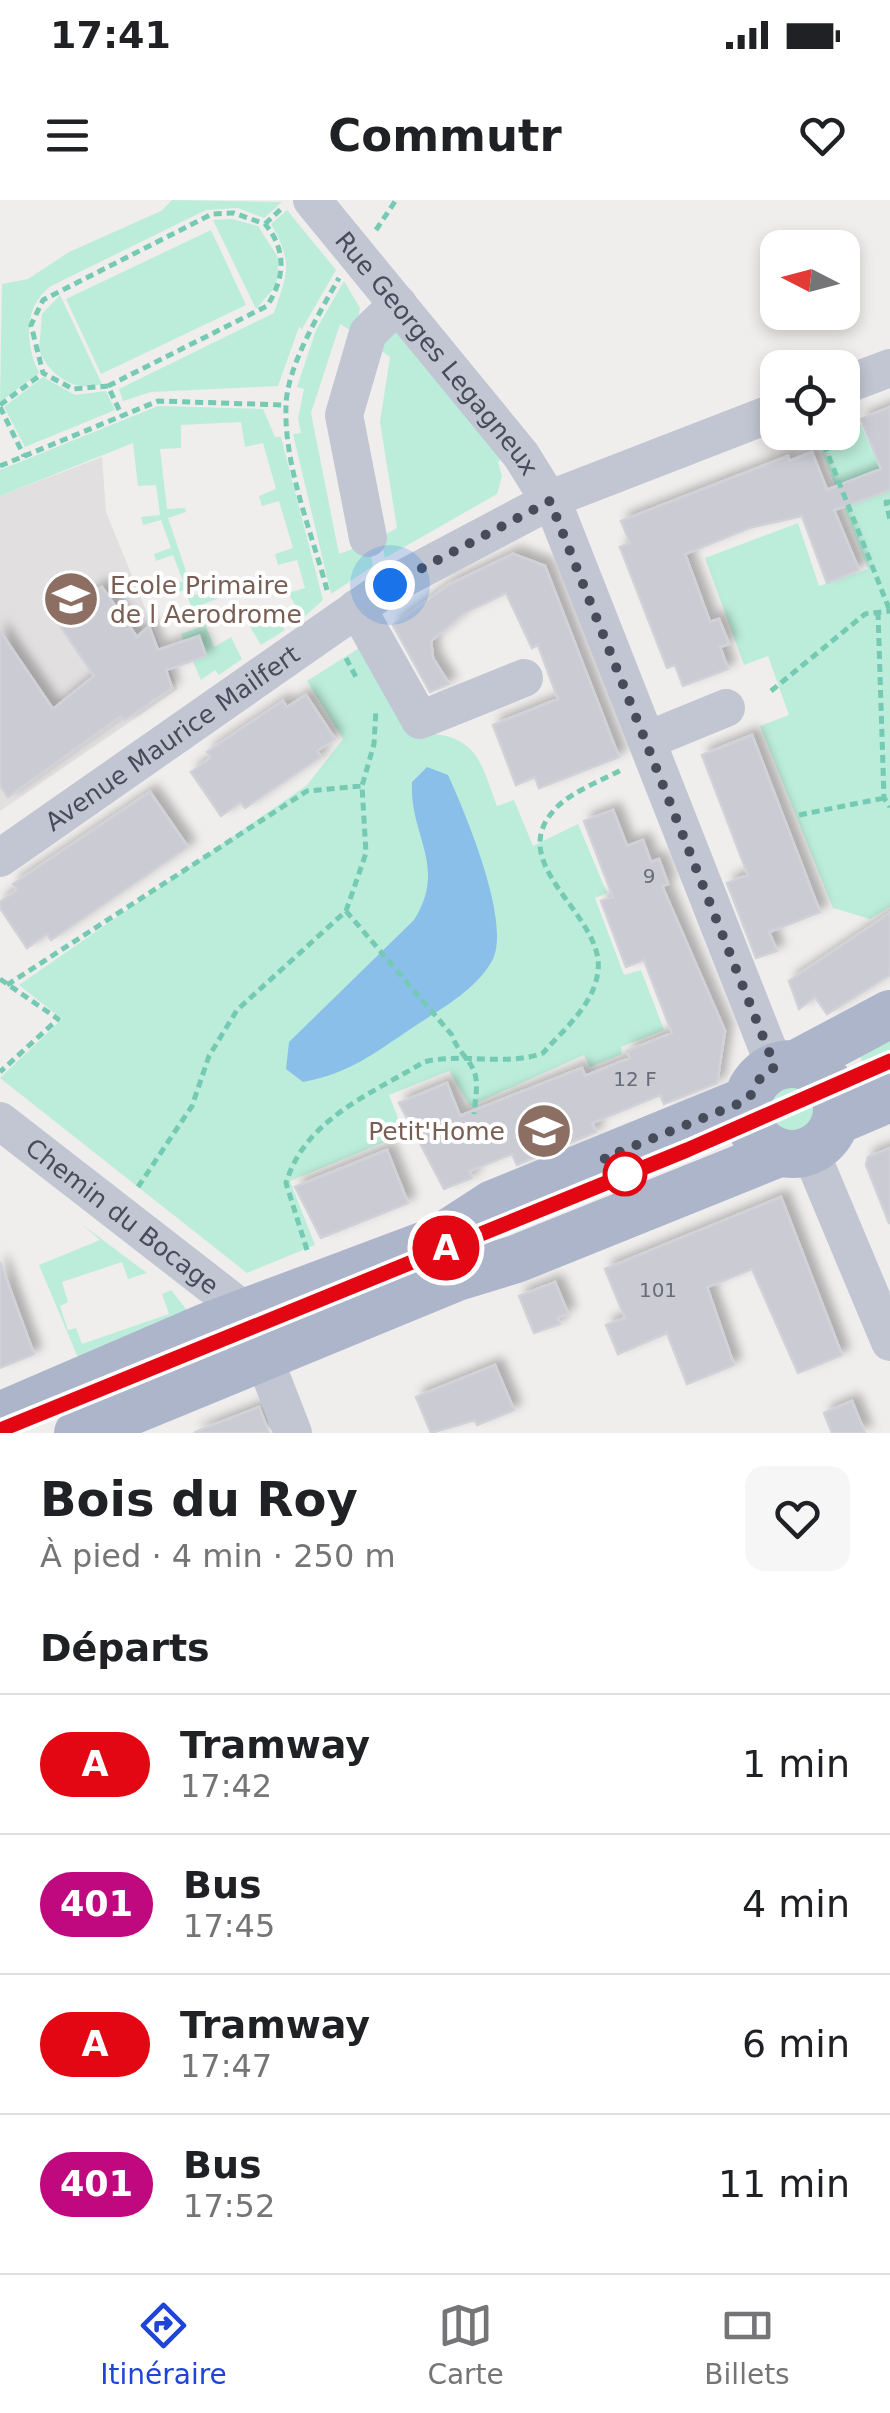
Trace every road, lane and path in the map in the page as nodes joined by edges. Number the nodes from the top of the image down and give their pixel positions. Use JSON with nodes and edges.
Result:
{"nodes":[{"id":1,"x":312,"y":200,"type":"edge"},
{"id":2,"x":359,"y":254,"type":"junction"},
{"id":3,"x":398,"y":304,"type":"junction"},
{"id":4,"x":890,"y":368,"type":"edge"},
{"id":5,"x":43,"y":373,"type":"junction"},
{"id":6,"x":860,"y":379,"type":"edge"},
{"id":7,"x":108,"y":386,"type":"junction"},
{"id":8,"x":285,"y":405,"type":"junction"},
{"id":9,"x":0,"y":406,"type":"edge"},
{"id":10,"x":122,"y":416,"type":"junction"},
{"id":11,"x":760,"y":419,"type":"edge"},
{"id":12,"x":826,"y":450,"type":"edge"},
{"id":13,"x":24,"y":456,"type":"junction"},
{"id":14,"x":0,"y":466,"type":"edge"},
{"id":15,"x":550,"y":501,"type":"junction"},
{"id":16,"x":890,"y":502,"type":"edge"},
{"id":17,"x":890,"y":520,"type":"edge"},
{"id":18,"x":368,"y":538,"type":"dead end"},
{"id":19,"x":890,"y":611,"type":"edge"},
{"id":20,"x":878,"y":612,"type":"junction"},
{"id":21,"x":345,"y":618,"type":"junction"},
{"id":22,"x":524,"y":678,"type":"dead end"},
{"id":23,"x":771,"y":691,"type":"dead end"},
{"id":24,"x":367,"y":693,"type":"dead end"},
{"id":25,"x":376,"y":706,"type":"dead end"},
{"id":26,"x":726,"y":708,"type":"dead end"},
{"id":27,"x":639,"y":753,"type":"junction"},
{"id":28,"x":362,"y":786,"type":"junction"},
{"id":29,"x":884,"y":798,"type":"junction"},
{"id":30,"x":890,"y":808,"type":"edge"},
{"id":31,"x":800,"y":815,"type":"dead end"},
{"id":32,"x":0,"y":858,"type":"edge"},
{"id":33,"x":346,"y":912,"type":"junction"},
{"id":34,"x":0,"y":979,"type":"edge"},
{"id":35,"x":7,"y":985,"type":"junction"},
{"id":36,"x":890,"y":1014,"type":"edge"},
{"id":37,"x":462,"y":1058,"type":"junction"},
{"id":38,"x":0,"y":1072,"type":"edge"},
{"id":39,"x":773,"y":1077,"type":"junction"},
{"id":40,"x":890,"y":1098,"type":"edge"},
{"id":41,"x":474,"y":1114,"type":"dead end"},
{"id":42,"x":0,"y":1121,"type":"edge"},
{"id":43,"x":808,"y":1142,"type":"junction"},
{"id":44,"x":130,"y":1198,"type":"dead end"},
{"id":45,"x":310,"y":1257,"type":"dead end"},
{"id":46,"x":246,"y":1312,"type":"junction"},
{"id":47,"x":890,"y":1342,"type":"edge"},
{"id":48,"x":270,"y":1374,"type":"dead end"},
{"id":49,"x":0,"y":1416,"type":"edge"},
{"id":50,"x":78,"y":1433,"type":"edge"},
{"id":51,"x":293,"y":1433,"type":"edge"}],
"edges":[{"from":1,"to":2,"type":"street","name":"Rue Georges Legagneux"},
{"from":2,"to":3,"type":"street","name":"Rue Georges Legagneux"},
{"from":2,"to":8,"type":"path"},
{"from":3,"to":15,"type":"street","name":"Rue Georges Legagneux"},
{"from":3,"to":18,"type":"street"},
{"from":4,"to":6,"type":"street"},
{"from":5,"to":7,"type":"path"},
{"from":5,"to":7,"type":"path"},
{"from":5,"to":9,"type":"path"},
{"from":7,"to":10,"type":"path"},
{"from":8,"to":10,"type":"path"},
{"from":8,"to":21,"type":"path"},
{"from":9,"to":13,"type":"path"},
{"from":10,"to":13,"type":"path"},
{"from":11,"to":15,"type":"street","name":"Avenue Maurice Mailfert"},
{"from":12,"to":19,"type":"path"},
{"from":13,"to":14,"type":"path"},
{"from":15,"to":21,"type":"street","name":"Avenue Maurice Mailfert"},
{"from":15,"to":27,"type":"street","name":"Rue Georges Legagneux"},
{"from":16,"to":17,"type":"path"},
{"from":19,"to":20,"type":"path"},
{"from":20,"to":23,"type":"path"},
{"from":20,"to":29,"type":"path"},
{"from":21,"to":22,"type":"street"},
{"from":21,"to":24,"type":"path"},
{"from":21,"to":32,"type":"street","name":"Avenue Maurice Mailfert"},
{"from":25,"to":28,"type":"path"},
{"from":26,"to":27,"type":"street"},
{"from":27,"to":37,"type":"path"},
{"from":27,"to":39,"type":"street","name":"Rue Georges Legagneux"},
{"from":28,"to":33,"type":"path"},
{"from":28,"to":35,"type":"path"},
{"from":29,"to":30,"type":"path"},
{"from":29,"to":31,"type":"path"},
{"from":33,"to":37,"type":"path"},
{"from":33,"to":44,"type":"path"},
{"from":34,"to":35,"type":"path"},
{"from":35,"to":38,"type":"path"},
{"from":36,"to":39,"type":"main road"},
{"from":37,"to":41,"type":"path"},
{"from":37,"to":45,"type":"path"},
{"from":39,"to":43,"type":"main road"},
{"from":39,"to":43,"type":"main road"},
{"from":39,"to":46,"type":"main road"},
{"from":40,"to":43,"type":"main road"},
{"from":42,"to":46,"type":"street","name":"Chemin du Bocage"},
{"from":43,"to":47,"type":"street"},
{"from":43,"to":50,"type":"main road"},
{"from":46,"to":49,"type":"main road"},
{"from":48,"to":51,"type":"street"}]}
